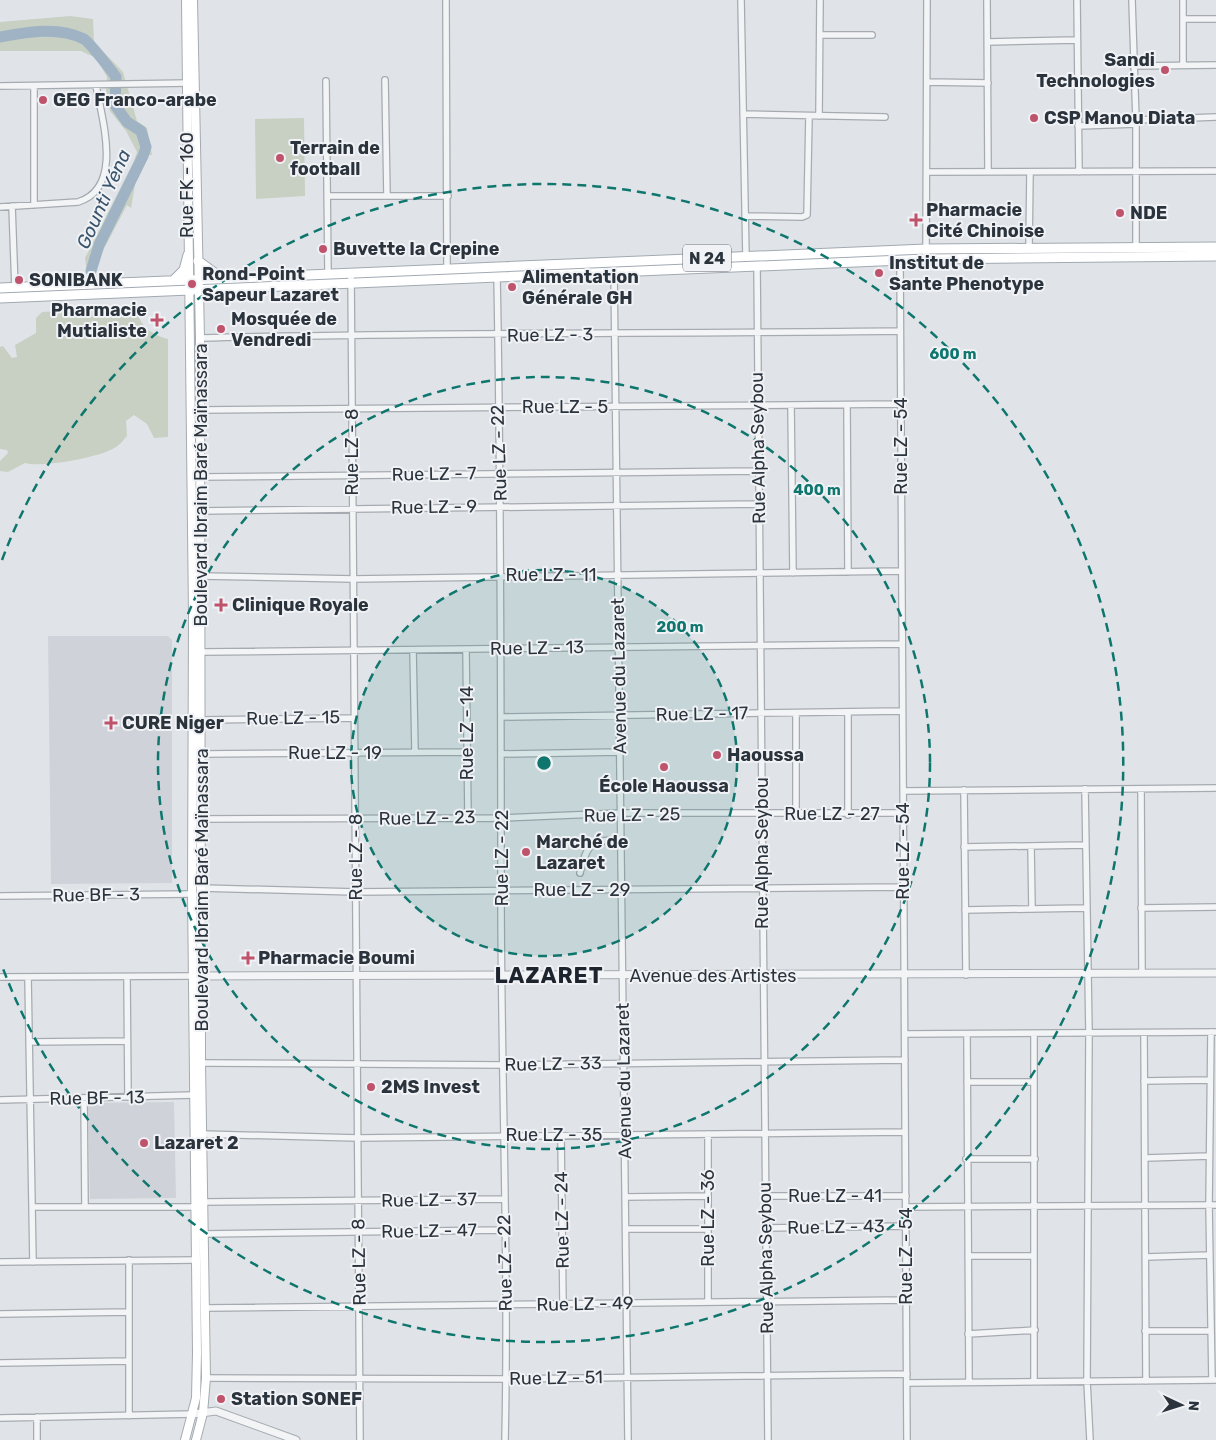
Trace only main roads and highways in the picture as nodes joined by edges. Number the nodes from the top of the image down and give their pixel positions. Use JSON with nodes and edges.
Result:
{"nodes":[{"id":1,"x":186,"y":0,"type":"edge"},
{"id":2,"x":193,"y":0,"type":"edge"},
{"id":3,"x":191,"y":83,"type":"junction"},
{"id":4,"x":1216,"y":247,"type":"edge"},
{"id":5,"x":188,"y":255,"type":"junction"},
{"id":6,"x":1216,"y":256,"type":"edge"},
{"id":7,"x":198,"y":261,"type":"junction"},
{"id":8,"x":220,"y":277,"type":"junction"},
{"id":9,"x":198,"y":278,"type":"junction"},
{"id":10,"x":188,"y":279,"type":"junction"},
{"id":11,"x":174,"y":280,"type":"junction"},
{"id":12,"x":0,"y":288,"type":"edge"},
{"id":13,"x":188,"y":290,"type":"junction"},
{"id":14,"x":198,"y":290,"type":"junction"},
{"id":15,"x":0,"y":298,"type":"edge"},
{"id":16,"x":200,"y":1204,"type":"junction"},
{"id":17,"x":185,"y":1440,"type":"edge"},
{"id":18,"x":196,"y":1440,"type":"edge"}],
"edges":[{"from":1,"to":3,"type":"main road","name":"Rue FK - 160"},
{"from":2,"to":3,"type":"main road","name":"Rue FK - 160"},
{"from":3,"to":5,"type":"main road","name":"Rue FK - 160"},
{"from":3,"to":7,"type":"main road","name":"Rue FK - 160"},
{"from":4,"to":8,"type":"main road","number":"N 24"},
{"from":5,"to":10,"type":"main road","name":"Rue FK - 160"},
{"from":5,"to":11,"type":"main road"},
{"from":6,"to":14,"type":"main road","number":"N 24"},
{"from":7,"to":8,"type":"main road"},
{"from":7,"to":9,"type":"main road","name":"Rue FK - 160"},
{"from":8,"to":9,"type":"main road","number":"N 24"},
{"from":9,"to":10,"type":"main road","number":"N 24"},
{"from":9,"to":14,"type":"main road","name":"Boulevard Ibraim Baré Maïnassara"},
{"from":10,"to":11,"type":"main road","number":"N 24"},
{"from":10,"to":13,"type":"main road","name":"Boulevard Ibraim Baré Maïnassara"},
{"from":11,"to":12,"type":"main road","number":"N 24"},
{"from":13,"to":14,"type":"main road","number":"N 24"},
{"from":13,"to":15,"type":"main road","number":"N 24"},
{"from":13,"to":16,"type":"main road","name":"Boulevard Ibraim Baré Maïnassara"},
{"from":14,"to":16,"type":"main road","name":"Boulevard Ibraim Baré Maïnassara"},
{"from":16,"to":17,"type":"main road","name":"Boulevard Ibraim Baré Maïnassara"},
{"from":16,"to":18,"type":"main road","name":"Boulevard Ibraim Baré Maïnassara"}]}
